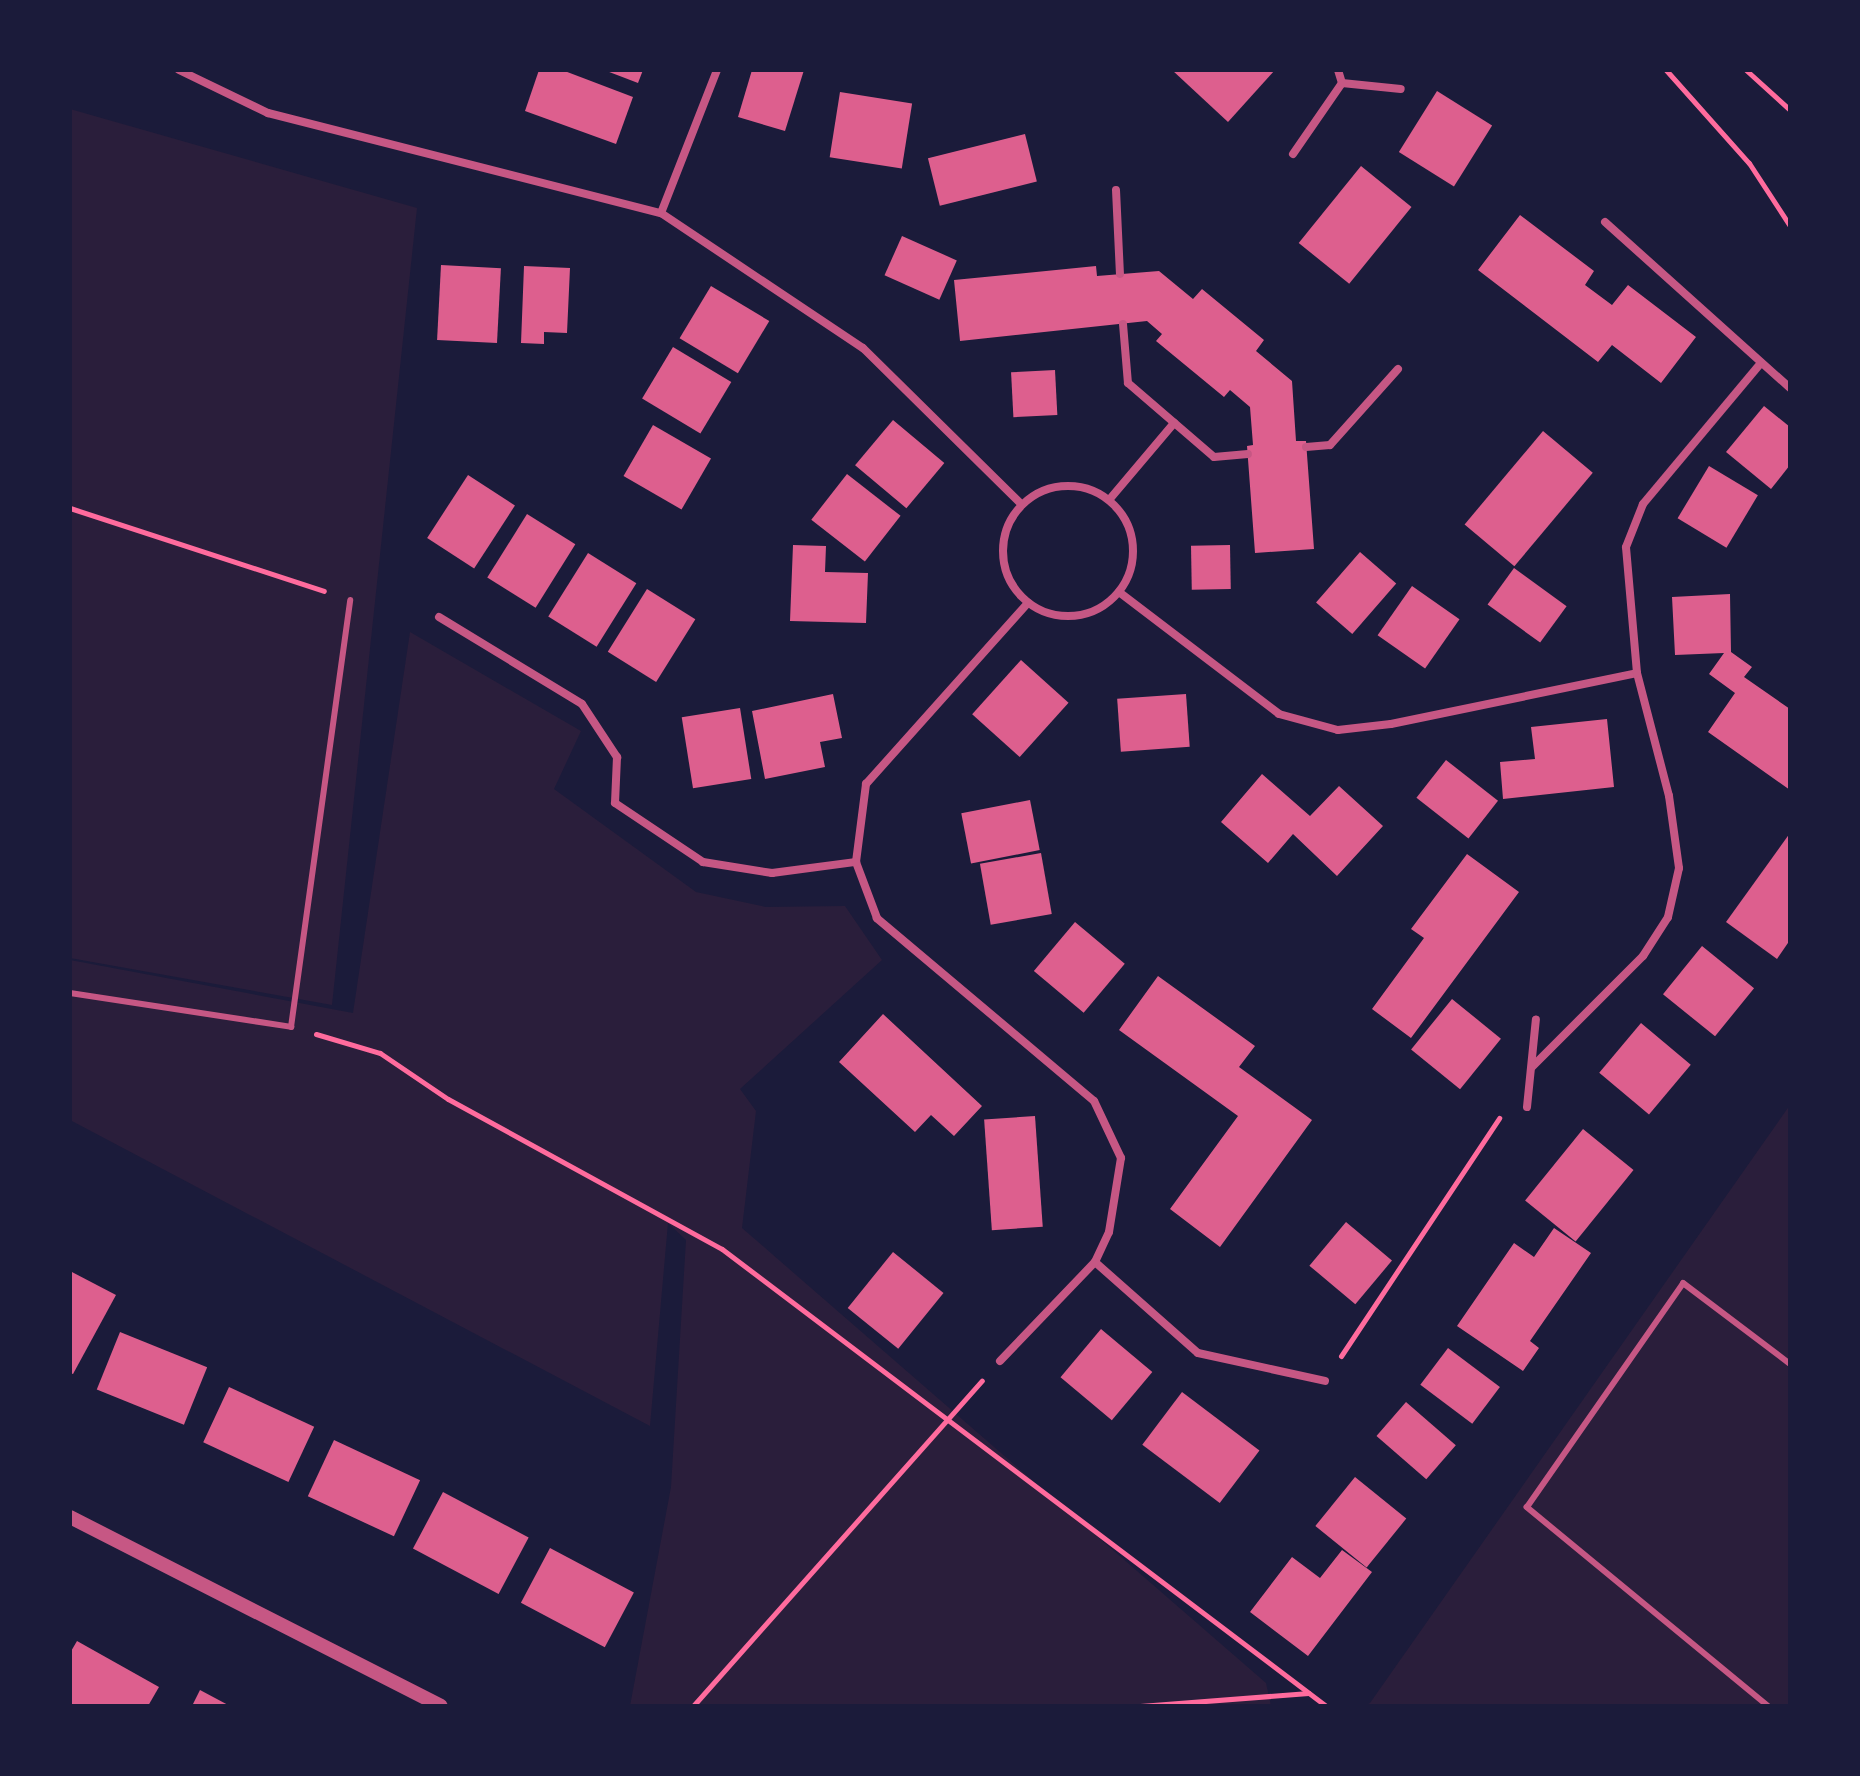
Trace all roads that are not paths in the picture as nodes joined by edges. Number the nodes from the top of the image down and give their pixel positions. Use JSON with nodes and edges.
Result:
{"nodes":[{"id":1,"x":179,"y":70,"type":"edge"},
{"id":2,"x":717,"y":70,"type":"edge"},
{"id":3,"x":1338,"y":70,"type":"edge"},
{"id":4,"x":1342,"y":83,"type":"junction"},
{"id":5,"x":1401,"y":89,"type":"dead end"},
{"id":6,"x":1293,"y":154,"type":"dead end"},
{"id":7,"x":1116,"y":190,"type":"dead end"},
{"id":8,"x":661,"y":213,"type":"junction"},
{"id":9,"x":1605,"y":222,"type":"dead end"},
{"id":10,"x":1120,"y":274,"type":"dead end"},
{"id":11,"x":1123,"y":324,"type":"dead end"},
{"id":12,"x":1761,"y":363,"type":"junction"},
{"id":13,"x":1398,"y":369,"type":"dead end"},
{"id":14,"x":1790,"y":388,"type":"edge"},
{"id":15,"x":1174,"y":423,"type":"junction"},
{"id":16,"x":1306,"y":447,"type":"dead end"},
{"id":17,"x":1248,"y":454,"type":"dead end"},
{"id":18,"x":1109,"y":500,"type":"junction"},
{"id":19,"x":1022,"y":505,"type":"junction"},
{"id":20,"x":1119,"y":592,"type":"junction"},
{"id":21,"x":350,"y":600,"type":"road end"},
{"id":22,"x":1028,"y":603,"type":"junction"},
{"id":23,"x":439,"y":617,"type":"dead end"},
{"id":24,"x":1637,"y":673,"type":"junction"},
{"id":25,"x":856,"y":862,"type":"junction"},
{"id":26,"x":70,"y":993,"type":"edge"},
{"id":27,"x":1536,"y":1019,"type":"dead end"},
{"id":28,"x":1532,"y":1067,"type":"junction"},
{"id":29,"x":1527,"y":1107,"type":"dead end"},
{"id":30,"x":1095,"y":1262,"type":"junction"},
{"id":31,"x":1000,"y":1361,"type":"road end"},
{"id":32,"x":1790,"y":1364,"type":"edge"},
{"id":33,"x":1325,"y":1381,"type":"road end"},
{"id":34,"x":70,"y":1517,"type":"edge"},
{"id":35,"x":441,"y":1706,"type":"edge"},
{"id":36,"x":1768,"y":1706,"type":"edge"}],
"edges":[{"from":1,"to":8,"type":"street"},
{"from":2,"to":8,"type":"street"},
{"from":3,"to":4,"type":"street"},
{"from":4,"to":5,"type":"street"},
{"from":4,"to":6,"type":"street"},
{"from":7,"to":10,"type":"street"},
{"from":8,"to":19,"type":"street"},
{"from":9,"to":12,"type":"street"},
{"from":11,"to":15,"type":"street"},
{"from":12,"to":14,"type":"street"},
{"from":12,"to":24,"type":"street"},
{"from":13,"to":16,"type":"street"},
{"from":15,"to":17,"type":"street"},
{"from":15,"to":18,"type":"street"},
{"from":18,"to":19,"type":"street"},
{"from":18,"to":20,"type":"street"},
{"from":19,"to":22,"type":"street"},
{"from":20,"to":22,"type":"street"},
{"from":20,"to":24,"type":"street"},
{"from":21,"to":26,"type":"lane"},
{"from":22,"to":25,"type":"street"},
{"from":23,"to":25,"type":"street"},
{"from":24,"to":28,"type":"street"},
{"from":25,"to":30,"type":"street"},
{"from":27,"to":28,"type":"street"},
{"from":28,"to":29,"type":"street"},
{"from":30,"to":31,"type":"street"},
{"from":30,"to":33,"type":"street"},
{"from":32,"to":36,"type":"lane"},
{"from":34,"to":35,"type":"street"}]}
